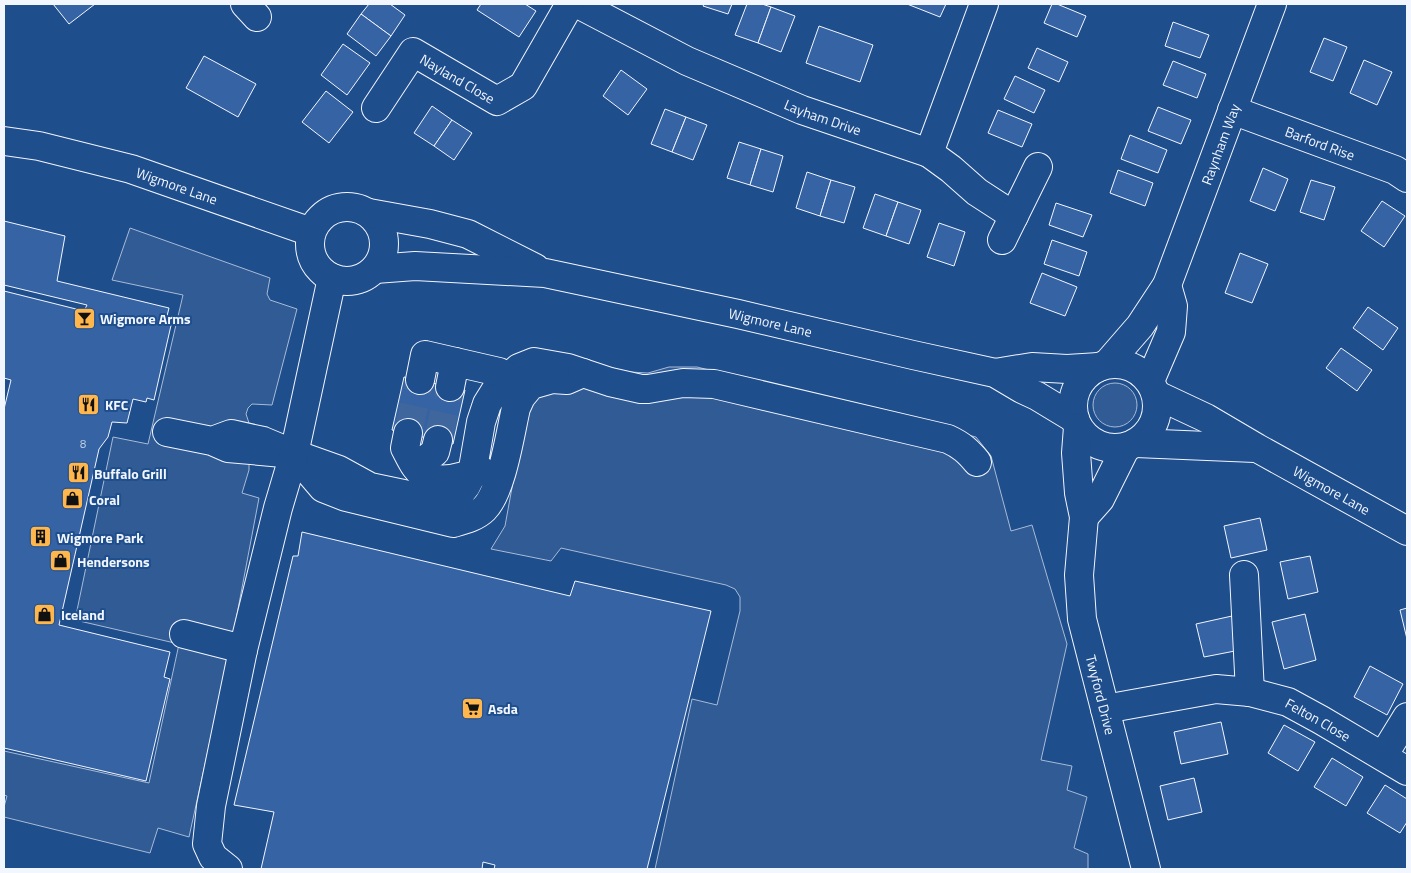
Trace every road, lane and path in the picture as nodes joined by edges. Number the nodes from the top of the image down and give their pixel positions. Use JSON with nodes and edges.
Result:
{"nodes":[{"id":1,"x":570,"y":4,"type":"edge"},
{"id":2,"x":578,"y":4,"type":"edge"},
{"id":3,"x":984,"y":4,"type":"edge"},
{"id":4,"x":1272,"y":4,"type":"edge"},
{"id":5,"x":376,"y":108,"type":"dead end"},
{"id":6,"x":1232,"y":110,"type":"junction"},
{"id":7,"x":4,"y":127,"type":"edge"},
{"id":8,"x":4,"y":140,"type":"edge"},
{"id":9,"x":40,"y":146,"type":"junction"},
{"id":10,"x":929,"y":153,"type":"junction"},
{"id":11,"x":1038,"y":167,"type":"dead end"},
{"id":12,"x":1407,"y":178,"type":"edge"},
{"id":13,"x":369,"y":213,"type":"junction"},
{"id":14,"x":1014,"y":216,"type":"junction"},
{"id":15,"x":311,"y":232,"type":"junction"},
{"id":16,"x":1002,"y":240,"type":"dead end"},
{"id":17,"x":375,"y":269,"type":"junction"},
{"id":18,"x":545,"y":273,"type":"junction"},
{"id":19,"x":332,"y":278,"type":"junction"},
{"id":20,"x":1167,"y":285,"type":"junction"},
{"id":21,"x":1103,"y":365,"type":"junction"},
{"id":22,"x":996,"y":373,"type":"junction"},
{"id":23,"x":440,"y":374,"type":"dead end"},
{"id":24,"x":1154,"y":388,"type":"junction"},
{"id":25,"x":515,"y":394,"type":"junction"},
{"id":26,"x":1077,"y":423,"type":"junction"},
{"id":27,"x":167,"y":432,"type":"dead end"},
{"id":28,"x":423,"y":437,"type":"tunnel mouth"},
{"id":29,"x":1131,"y":445,"type":"junction"},
{"id":30,"x":1257,"y":448,"type":"junction"},
{"id":31,"x":294,"y":454,"type":"junction"},
{"id":32,"x":977,"y":462,"type":"dead end"},
{"id":33,"x":416,"y":467,"type":"junction"},
{"id":34,"x":472,"y":474,"type":"junction"},
{"id":35,"x":410,"y":496,"type":"junction"},
{"id":36,"x":1084,"y":517,"type":"junction"},
{"id":37,"x":1407,"y":531,"type":"edge"},
{"id":38,"x":1244,"y":575,"type":"dead end"},
{"id":39,"x":184,"y":634,"type":"dead end"},
{"id":40,"x":243,"y":650,"type":"junction"},
{"id":41,"x":1250,"y":692,"type":"junction"},
{"id":42,"x":1105,"y":709,"type":"junction"},
{"id":43,"x":1407,"y":717,"type":"edge"},
{"id":44,"x":1383,"y":756,"type":"junction"},
{"id":45,"x":1407,"y":771,"type":"edge"},
{"id":46,"x":228,"y":869,"type":"edge"},
{"id":47,"x":1146,"y":869,"type":"edge"}],
"edges":[{"from":1,"to":5,"type":"street","name":"Nayland Close"},
{"from":2,"to":10,"type":"street","name":"Layham Drive"},
{"from":3,"to":10,"type":"street"},
{"from":4,"to":6,"type":"street","name":"Raynham Way"},
{"from":6,"to":12,"type":"street","name":"Barford Rise"},
{"from":6,"to":20,"type":"street","name":"Raynham Way"},
{"from":7,"to":9,"type":"street","name":"Wigmore Lane"},
{"from":8,"to":9,"type":"street","name":"Wigmore Lane"},
{"from":9,"to":15,"type":"street","name":"Wigmore Lane"},
{"from":10,"to":14,"type":"street","name":"Layham Drive"},
{"from":11,"to":14,"type":"street"},
{"from":13,"to":15,"type":"street","name":"Wigmore Lane"},
{"from":13,"to":17,"type":"street"},
{"from":13,"to":18,"type":"street","name":"Wigmore Lane"},
{"from":14,"to":16,"type":"street"},
{"from":15,"to":19,"type":"street"},
{"from":17,"to":18,"type":"street","name":"Wigmore Lane"},
{"from":17,"to":19,"type":"street","name":"Wigmore Lane"},
{"from":18,"to":22,"type":"street","name":"Wigmore Lane"},
{"from":19,"to":31,"type":"street"},
{"from":20,"to":21,"type":"street","name":"Raynham Way"},
{"from":20,"to":24,"type":"street"},
{"from":21,"to":22,"type":"street","name":"Wigmore Lane"},
{"from":21,"to":24,"type":"street","name":"Wigmore Lane"},
{"from":21,"to":26,"type":"street"},
{"from":22,"to":26,"type":"street","name":"Wigmore Lane"},
{"from":23,"to":25,"type":"street"},
{"from":24,"to":29,"type":"street"},
{"from":24,"to":30,"type":"street","name":"Wigmore Lane"},
{"from":25,"to":31,"type":"street"},
{"from":25,"to":32,"type":"street"},
{"from":25,"to":34,"type":"street"},
{"from":26,"to":29,"type":"street","name":"Wigmore Lane"},
{"from":26,"to":36,"type":"street","name":"Twyford Drive"},
{"from":27,"to":31,"type":"street"},
{"from":28,"to":33,"type":"street"},
{"from":29,"to":30,"type":"street","name":"Wigmore Lane"},
{"from":29,"to":36,"type":"street"},
{"from":30,"to":37,"type":"street","name":"Wigmore Lane"},
{"from":31,"to":35,"type":"street"},
{"from":31,"to":40,"type":"street"},
{"from":33,"to":34,"type":"street"},
{"from":33,"to":35,"type":"street"},
{"from":34,"to":35,"type":"street"},
{"from":36,"to":42,"type":"street","name":"Twyford Drive"},
{"from":38,"to":41,"type":"street"},
{"from":39,"to":40,"type":"street"},
{"from":40,"to":46,"type":"street"},
{"from":41,"to":42,"type":"street","name":"Felton Close"},
{"from":41,"to":44,"type":"street","name":"Felton Close"},
{"from":42,"to":47,"type":"street","name":"Twyford Drive"},
{"from":43,"to":44,"type":"street"},
{"from":44,"to":45,"type":"street","name":"Felton Close"}]}
